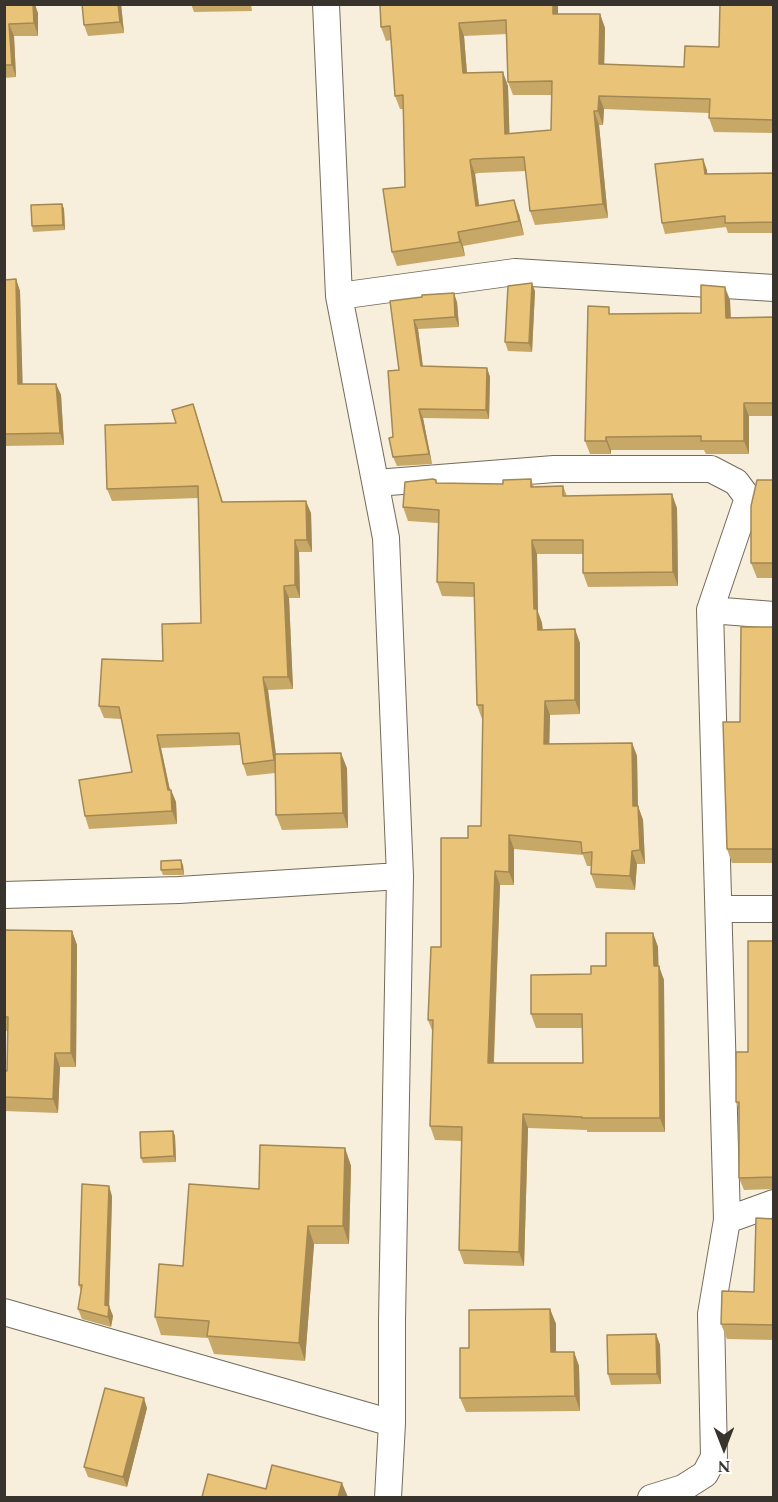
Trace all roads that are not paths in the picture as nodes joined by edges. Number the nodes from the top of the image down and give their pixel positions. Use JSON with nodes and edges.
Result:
{"nodes":[{"id":1,"x":326,"y":4,"type":"edge"},
{"id":2,"x":774,"y":288,"type":"edge"},
{"id":3,"x":339,"y":296,"type":"junction"},
{"id":4,"x":376,"y":483,"type":"junction"},
{"id":5,"x":710,"y":610,"type":"junction"},
{"id":6,"x":774,"y":615,"type":"edge"},
{"id":7,"x":400,"y":876,"type":"junction"},
{"id":8,"x":4,"y":895,"type":"edge"},
{"id":9,"x":720,"y":909,"type":"junction"},
{"id":10,"x":774,"y":909,"type":"edge"},
{"id":11,"x":774,"y":1203,"type":"edge"},
{"id":12,"x":727,"y":1220,"type":"junction"},
{"id":13,"x":4,"y":1312,"type":"edge"},
{"id":14,"x":392,"y":1424,"type":"junction"},
{"id":15,"x":388,"y":1497,"type":"edge"},
{"id":16,"x":651,"y":1497,"type":"edge"}],
"edges":[{"from":1,"to":3,"type":"street"},
{"from":2,"to":3,"type":"street"},
{"from":3,"to":4,"type":"street"},
{"from":4,"to":5,"type":"street"},
{"from":4,"to":7,"type":"street"},
{"from":5,"to":6,"type":"street"},
{"from":5,"to":9,"type":"street"},
{"from":7,"to":8,"type":"street"},
{"from":7,"to":14,"type":"street"},
{"from":9,"to":10,"type":"street"},
{"from":9,"to":12,"type":"street"},
{"from":11,"to":12,"type":"street"},
{"from":12,"to":16,"type":"street"},
{"from":13,"to":14,"type":"street"},
{"from":14,"to":15,"type":"street"}]}
